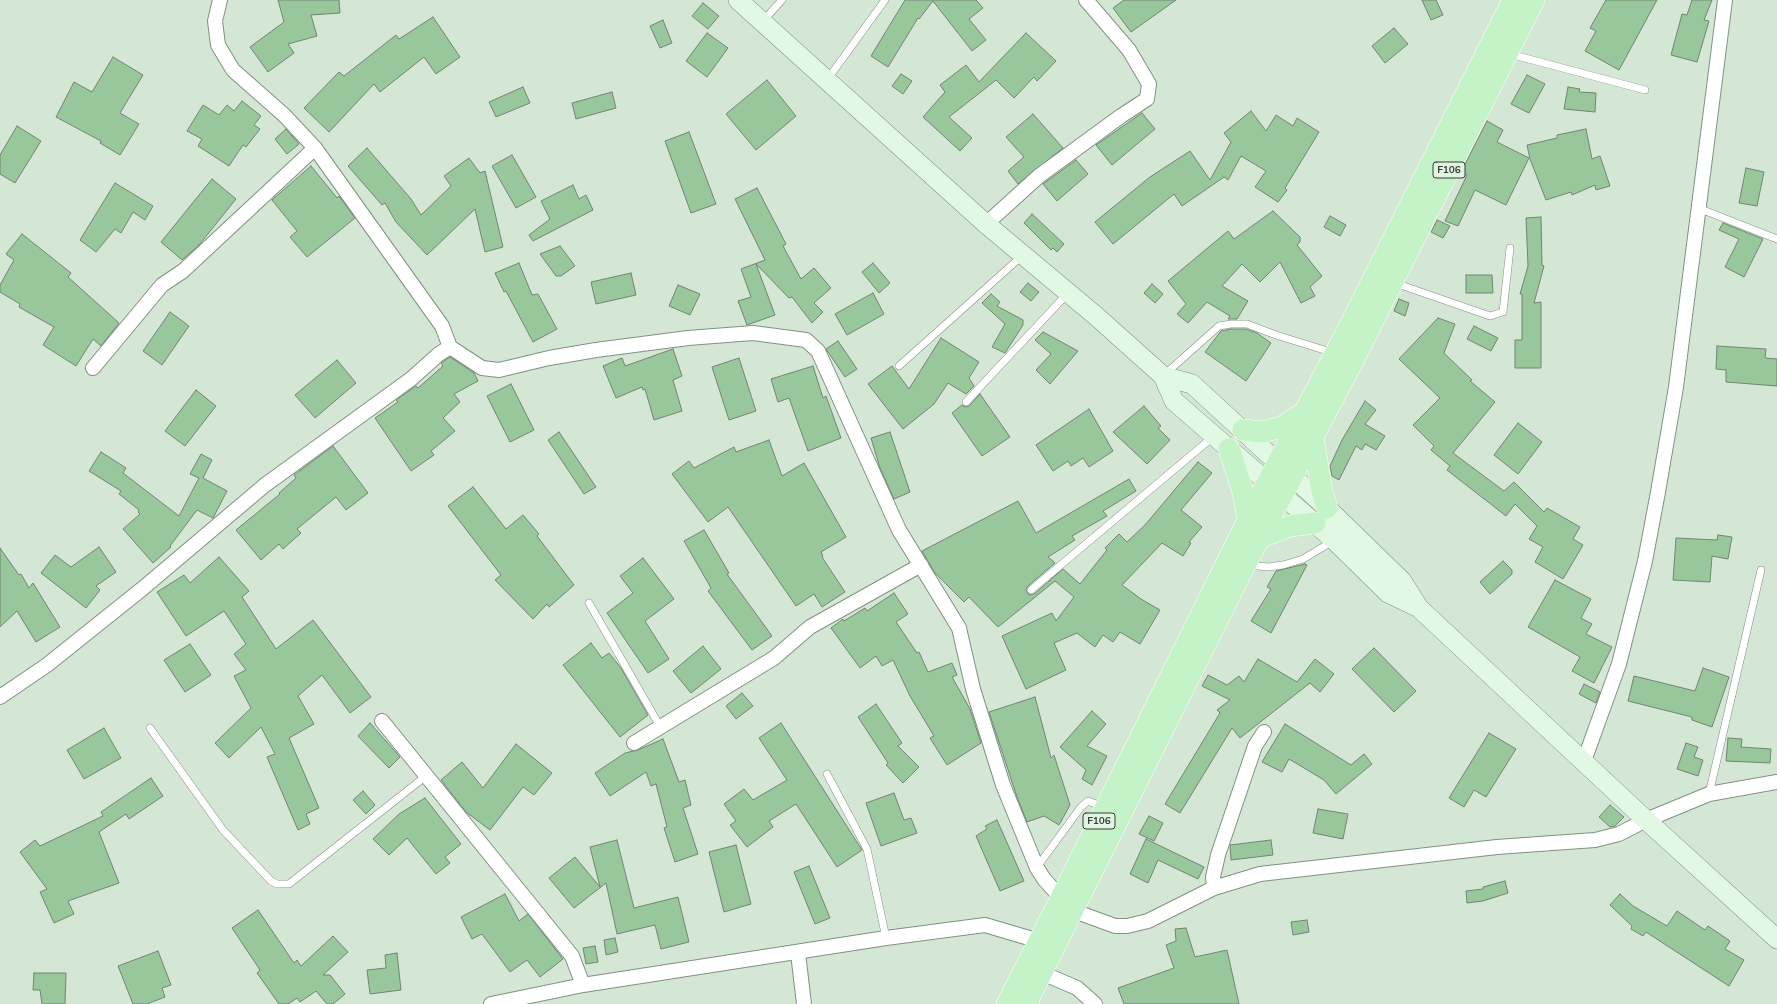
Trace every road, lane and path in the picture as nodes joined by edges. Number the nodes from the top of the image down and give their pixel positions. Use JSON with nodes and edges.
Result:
{"nodes":[{"id":1,"x":220,"y":0,"type":"edge"},
{"id":2,"x":738,"y":0,"type":"edge"},
{"id":3,"x":782,"y":0,"type":"edge"},
{"id":4,"x":885,"y":0,"type":"edge"},
{"id":5,"x":1086,"y":0,"type":"edge"},
{"id":6,"x":1513,"y":0,"type":"edge"},
{"id":7,"x":1534,"y":0,"type":"edge"},
{"id":8,"x":1725,"y":0,"type":"edge"},
{"id":9,"x":762,"y":22,"type":"junction"},
{"id":10,"x":1508,"y":53,"type":"junction"},
{"id":11,"x":827,"y":80,"type":"junction"},
{"id":12,"x":1644,"y":90,"type":"dead end"},
{"id":13,"x":315,"y":148,"type":"junction"},
{"id":14,"x":1698,"y":208,"type":"junction"},
{"id":15,"x":986,"y":224,"type":"junction"},
{"id":16,"x":1777,"y":239,"type":"edge"},
{"id":17,"x":1510,"y":248,"type":"dead end"},
{"id":18,"x":1023,"y":255,"type":"junction"},
{"id":19,"x":1392,"y":282,"type":"junction"},
{"id":20,"x":1069,"y":293,"type":"junction"},
{"id":21,"x":450,"y":347,"type":"junction"},
{"id":22,"x":1334,"y":353,"type":"junction"},
{"id":23,"x":899,"y":366,"type":"dead end"},
{"id":24,"x":93,"y":368,"type":"dead end"},
{"id":25,"x":1162,"y":376,"type":"junction"},
{"id":26,"x":966,"y":402,"type":"dead end"},
{"id":27,"x":1303,"y":413,"type":"junction"},
{"id":28,"x":1243,"y":430,"type":"junction"},
{"id":29,"x":1313,"y":437,"type":"junction"},
{"id":30,"x":1221,"y":442,"type":"junction"},
{"id":31,"x":1278,"y":462,"type":"junction"},
{"id":32,"x":1293,"y":476,"type":"junction"},
{"id":33,"x":1275,"y":488,"type":"junction"},
{"id":34,"x":1321,"y":515,"type":"junction"},
{"id":35,"x":1248,"y":520,"type":"junction"},
{"id":36,"x":1259,"y":538,"type":"junction"},
{"id":37,"x":1334,"y":540,"type":"junction"},
{"id":38,"x":921,"y":565,"type":"junction"},
{"id":39,"x":1245,"y":565,"type":"junction"},
{"id":40,"x":1761,"y":570,"type":"dead end"},
{"id":41,"x":1031,"y":590,"type":"dead end"},
{"id":42,"x":589,"y":603,"type":"dead end"},
{"id":43,"x":1419,"y":608,"type":"junction"},
{"id":44,"x":0,"y":697,"type":"edge"},
{"id":45,"x":382,"y":721,"type":"dead end"},
{"id":46,"x":150,"y":728,"type":"dead end"},
{"id":47,"x":660,"y":728,"type":"junction"},
{"id":48,"x":1264,"y":732,"type":"dead end"},
{"id":49,"x":634,"y":743,"type":"dead end"},
{"id":50,"x":1584,"y":761,"type":"junction"},
{"id":51,"x":827,"y":774,"type":"dead end"},
{"id":52,"x":426,"y":776,"type":"junction"},
{"id":53,"x":1777,"y":782,"type":"edge"},
{"id":54,"x":1709,"y":794,"type":"junction"},
{"id":55,"x":1105,"y":808,"type":"junction"},
{"id":56,"x":1646,"y":820,"type":"junction"},
{"id":57,"x":1036,"y":868,"type":"junction"},
{"id":58,"x":1214,"y":888,"type":"junction"},
{"id":59,"x":1068,"y":904,"type":"junction"},
{"id":60,"x":886,"y":938,"type":"junction"},
{"id":61,"x":1777,"y":939,"type":"edge"},
{"id":62,"x":1038,"y":941,"type":"junction"},
{"id":63,"x":798,"y":953,"type":"junction"},
{"id":64,"x":1042,"y":973,"type":"junction"},
{"id":65,"x":583,"y":985,"type":"junction"},
{"id":66,"x":548,"y":998,"type":"edge"},
{"id":67,"x":491,"y":1004,"type":"edge"},
{"id":68,"x":804,"y":1004,"type":"edge"},
{"id":69,"x":1007,"y":1004,"type":"edge"},
{"id":70,"x":1026,"y":1004,"type":"edge"},
{"id":71,"x":1095,"y":1004,"type":"edge"}],
"edges":[{"from":1,"to":13,"type":"street"},
{"from":2,"to":9,"type":"main road"},
{"from":3,"to":9,"type":"lane"},
{"from":4,"to":11,"type":"lane"},
{"from":5,"to":15,"type":"street"},
{"from":6,"to":22,"type":"main road","number":"F106"},
{"from":7,"to":10,"type":"main road","number":"F106"},
{"from":8,"to":14,"type":"street"},
{"from":9,"to":11,"type":"main road"},
{"from":10,"to":12,"type":"lane"},
{"from":10,"to":19,"type":"main road","number":"F106"},
{"from":11,"to":15,"type":"main road"},
{"from":13,"to":21,"type":"street"},
{"from":13,"to":24,"type":"street"},
{"from":14,"to":16,"type":"lane"},
{"from":14,"to":50,"type":"street"},
{"from":15,"to":18,"type":"main road"},
{"from":17,"to":19,"type":"lane"},
{"from":18,"to":20,"type":"main road"},
{"from":18,"to":23,"type":"lane"},
{"from":19,"to":29,"type":"main road","number":"F106"},
{"from":20,"to":25,"type":"main road"},
{"from":20,"to":26,"type":"lane"},
{"from":21,"to":38,"type":"street"},
{"from":21,"to":44,"type":"street"},
{"from":22,"to":25,"type":"lane"},
{"from":22,"to":27,"type":"main road","number":"F106"},
{"from":25,"to":28,"type":"main road"},
{"from":25,"to":30,"type":"main road"},
{"from":27,"to":28,"type":"main road"},
{"from":27,"to":31,"type":"main road","number":"F106"},
{"from":28,"to":31,"type":"main road"},
{"from":29,"to":32,"type":"main road","number":"F106"},
{"from":29,"to":34,"type":"main road"},
{"from":30,"to":33,"type":"main road"},
{"from":30,"to":35,"type":"main road"},
{"from":30,"to":41,"type":"lane"},
{"from":31,"to":32,"type":"main road"},
{"from":31,"to":33,"type":"main road","number":"F106"},
{"from":32,"to":33,"type":"main road","number":"F106"},
{"from":32,"to":34,"type":"main road"},
{"from":33,"to":34,"type":"main road"},
{"from":33,"to":35,"type":"main road","number":"F106"},
{"from":33,"to":36,"type":"main road","number":"F106"},
{"from":34,"to":36,"type":"main road"},
{"from":34,"to":37,"type":"main road"},
{"from":34,"to":43,"type":"main road"},
{"from":35,"to":55,"type":"main road","number":"F106"},
{"from":36,"to":39,"type":"main road","number":"F106"},
{"from":37,"to":39,"type":"lane"},
{"from":37,"to":43,"type":"main road"},
{"from":38,"to":47,"type":"street"},
{"from":38,"to":57,"type":"street"},
{"from":39,"to":59,"type":"main road","number":"F106"},
{"from":40,"to":54,"type":"lane"},
{"from":42,"to":47,"type":"lane"},
{"from":43,"to":50,"type":"main road"},
{"from":45,"to":52,"type":"street"},
{"from":46,"to":52,"type":"lane"},
{"from":47,"to":49,"type":"street"},
{"from":48,"to":58,"type":"street"},
{"from":50,"to":56,"type":"main road"},
{"from":51,"to":60,"type":"lane"},
{"from":52,"to":65,"type":"street"},
{"from":53,"to":54,"type":"street"},
{"from":54,"to":56,"type":"street"},
{"from":55,"to":57,"type":"lane"},
{"from":55,"to":59,"type":"main road","number":"F106"},
{"from":56,"to":58,"type":"street"},
{"from":56,"to":61,"type":"main road"},
{"from":57,"to":59,"type":"street"},
{"from":58,"to":59,"type":"street"},
{"from":59,"to":62,"type":"main road","number":"F106"},
{"from":59,"to":64,"type":"main road","number":"F106"},
{"from":60,"to":62,"type":"street"},
{"from":60,"to":63,"type":"street"},
{"from":62,"to":69,"type":"main road","number":"F106"},
{"from":63,"to":65,"type":"street"},
{"from":63,"to":68,"type":"street"},
{"from":64,"to":70,"type":"main road","number":"F106"},
{"from":64,"to":71,"type":"street"},
{"from":65,"to":66,"type":"street"},
{"from":66,"to":67,"type":"street"}]}
